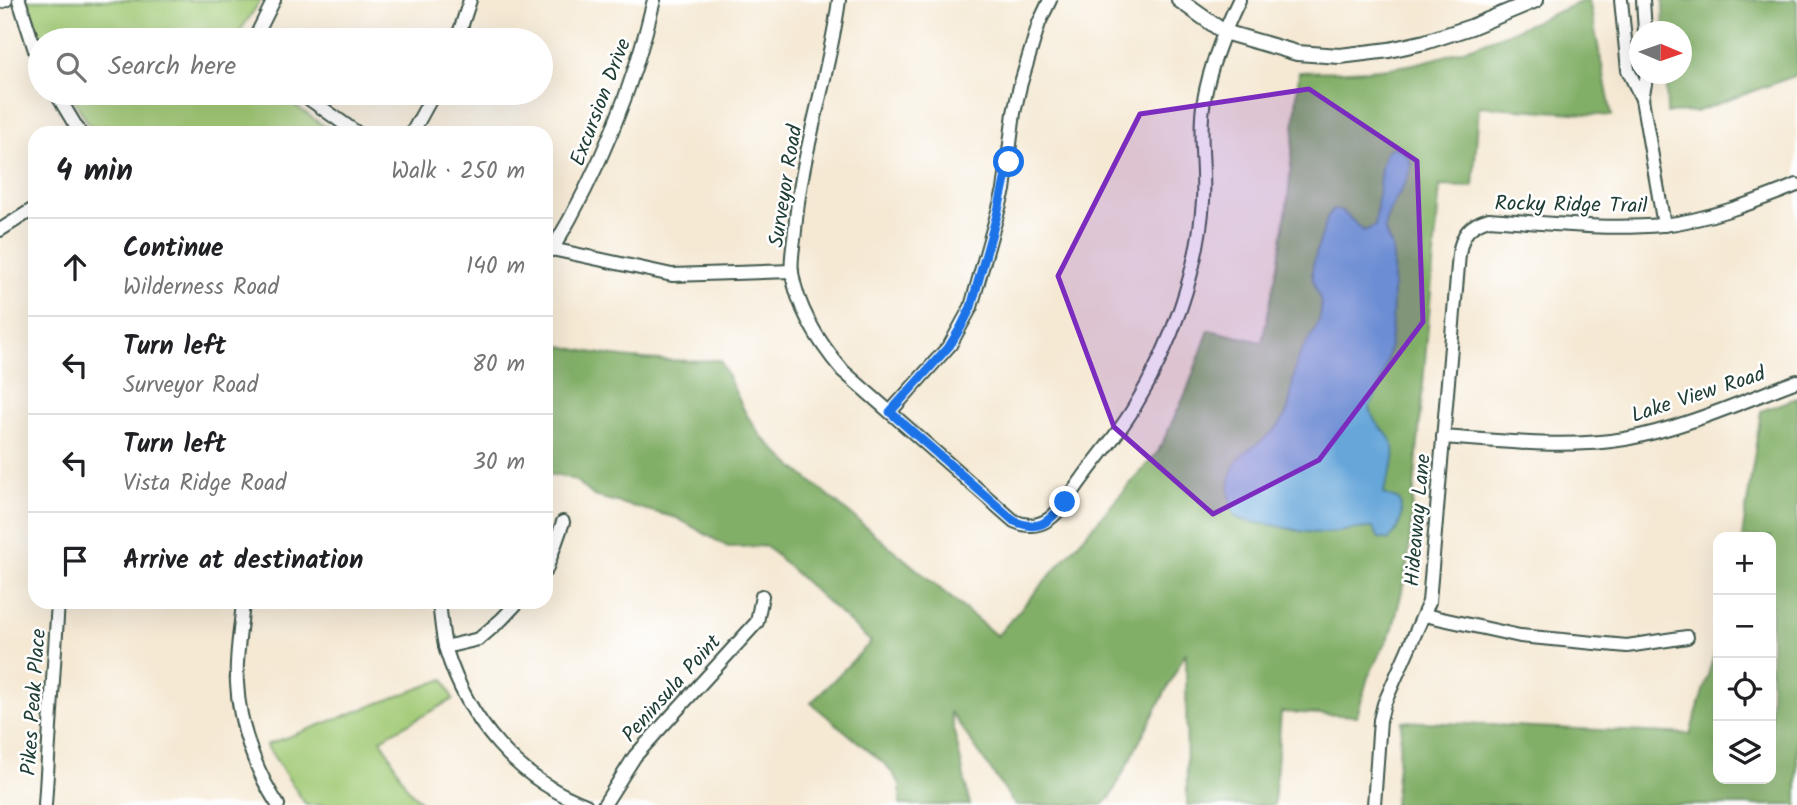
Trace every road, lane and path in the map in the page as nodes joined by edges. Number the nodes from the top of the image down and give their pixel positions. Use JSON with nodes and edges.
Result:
{"nodes":[{"id":1,"x":6,"y":0,"type":"edge"},
{"id":2,"x":19,"y":0,"type":"edge"},
{"id":3,"x":274,"y":0,"type":"edge"},
{"id":4,"x":470,"y":0,"type":"edge"},
{"id":5,"x":654,"y":0,"type":"edge"},
{"id":6,"x":839,"y":0,"type":"edge"},
{"id":7,"x":1050,"y":0,"type":"edge"},
{"id":8,"x":1179,"y":0,"type":"edge"},
{"id":9,"x":1239,"y":0,"type":"edge"},
{"id":10,"x":1536,"y":0,"type":"edge"},
{"id":11,"x":1621,"y":0,"type":"edge"},
{"id":12,"x":1643,"y":0,"type":"edge"},
{"id":13,"x":0,"y":2,"type":"edge"},
{"id":14,"x":1644,"y":21,"type":"edge"},
{"id":15,"x":28,"y":28,"type":"edge"},
{"id":16,"x":260,"y":28,"type":"edge"},
{"id":17,"x":461,"y":28,"type":"edge"},
{"id":18,"x":1224,"y":32,"type":"junction"},
{"id":19,"x":1645,"y":84,"type":"edge"},
{"id":20,"x":1642,"y":99,"type":"junction"},
{"id":21,"x":63,"y":105,"type":"edge"},
{"id":22,"x":318,"y":105,"type":"edge"},
{"id":23,"x":427,"y":105,"type":"edge"},
{"id":24,"x":76,"y":126,"type":"edge"},
{"id":25,"x":347,"y":126,"type":"edge"},
{"id":26,"x":416,"y":126,"type":"edge"},
{"id":27,"x":1797,"y":185,"type":"edge"},
{"id":28,"x":28,"y":212,"type":"edge"},
{"id":29,"x":1664,"y":225,"type":"junction"},
{"id":30,"x":0,"y":230,"type":"edge"},
{"id":31,"x":1466,"y":231,"type":"joint"},
{"id":32,"x":553,"y":243,"type":"edge"},
{"id":33,"x":553,"y":250,"type":"edge"},
{"id":34,"x":792,"y":271,"type":"junction"},
{"id":35,"x":1797,"y":381,"type":"edge"},
{"id":36,"x":890,"y":412,"type":"junction"},
{"id":37,"x":1443,"y":437,"type":"junction"},
{"id":38,"x":563,"y":522,"type":"dead end"},
{"id":39,"x":553,"y":550,"type":"edge"},
{"id":40,"x":762,"y":596,"type":"dead end"},
{"id":41,"x":58,"y":609,"type":"edge"},
{"id":42,"x":242,"y":609,"type":"edge"},
{"id":43,"x":440,"y":609,"type":"edge"},
{"id":44,"x":511,"y":609,"type":"edge"},
{"id":45,"x":1424,"y":615,"type":"junction"},
{"id":46,"x":1687,"y":637,"type":"dead end"},
{"id":47,"x":445,"y":647,"type":"junction"},
{"id":48,"x":271,"y":802,"type":"edge"},
{"id":49,"x":46,"y":805,"type":"edge"},
{"id":50,"x":586,"y":805,"type":"edge"},
{"id":51,"x":604,"y":805,"type":"edge"},
{"id":52,"x":1374,"y":805,"type":"edge"}],
"edges":[{"from":1,"to":13,"type":"street"},
{"from":2,"to":15,"type":"street"},
{"from":3,"to":16,"type":"street"},
{"from":4,"to":17,"type":"street"},
{"from":5,"to":32,"type":"street","name":"Excursion Drive"},
{"from":6,"to":34,"type":"street","name":"Surveyor Road"},
{"from":7,"to":36,"type":"street"},
{"from":8,"to":18,"type":"street"},
{"from":9,"to":18,"type":"street"},
{"from":10,"to":18,"type":"street"},
{"from":11,"to":20,"type":"street"},
{"from":12,"to":14,"type":"street"},
{"from":18,"to":36,"type":"street","name":"Surveyor Road"},
{"from":19,"to":20,"type":"street"},
{"from":20,"to":29,"type":"street"},
{"from":21,"to":24,"type":"street"},
{"from":22,"to":25,"type":"street"},
{"from":23,"to":26,"type":"street"},
{"from":27,"to":29,"type":"street","name":"Rocky Ridge Trail"},
{"from":28,"to":30,"type":"street"},
{"from":29,"to":31,"type":"street","name":"Rocky Ridge Trail"},
{"from":31,"to":37,"type":"street","name":"Hideaway Lane"},
{"from":33,"to":34,"type":"street"},
{"from":34,"to":36,"type":"street","name":"Surveyor Road"},
{"from":35,"to":37,"type":"street","name":"Lake View Road"},
{"from":37,"to":45,"type":"street","name":"Hideaway Lane"},
{"from":38,"to":39,"type":"street"},
{"from":40,"to":51,"type":"street","name":"Peninsula Point"},
{"from":41,"to":49,"type":"street","name":"Pikes Peak Place"},
{"from":42,"to":48,"type":"street"},
{"from":43,"to":47,"type":"street"},
{"from":44,"to":47,"type":"street"},
{"from":45,"to":46,"type":"street"},
{"from":45,"to":52,"type":"street","name":"Hideaway Lane"},
{"from":47,"to":50,"type":"street"}]}
